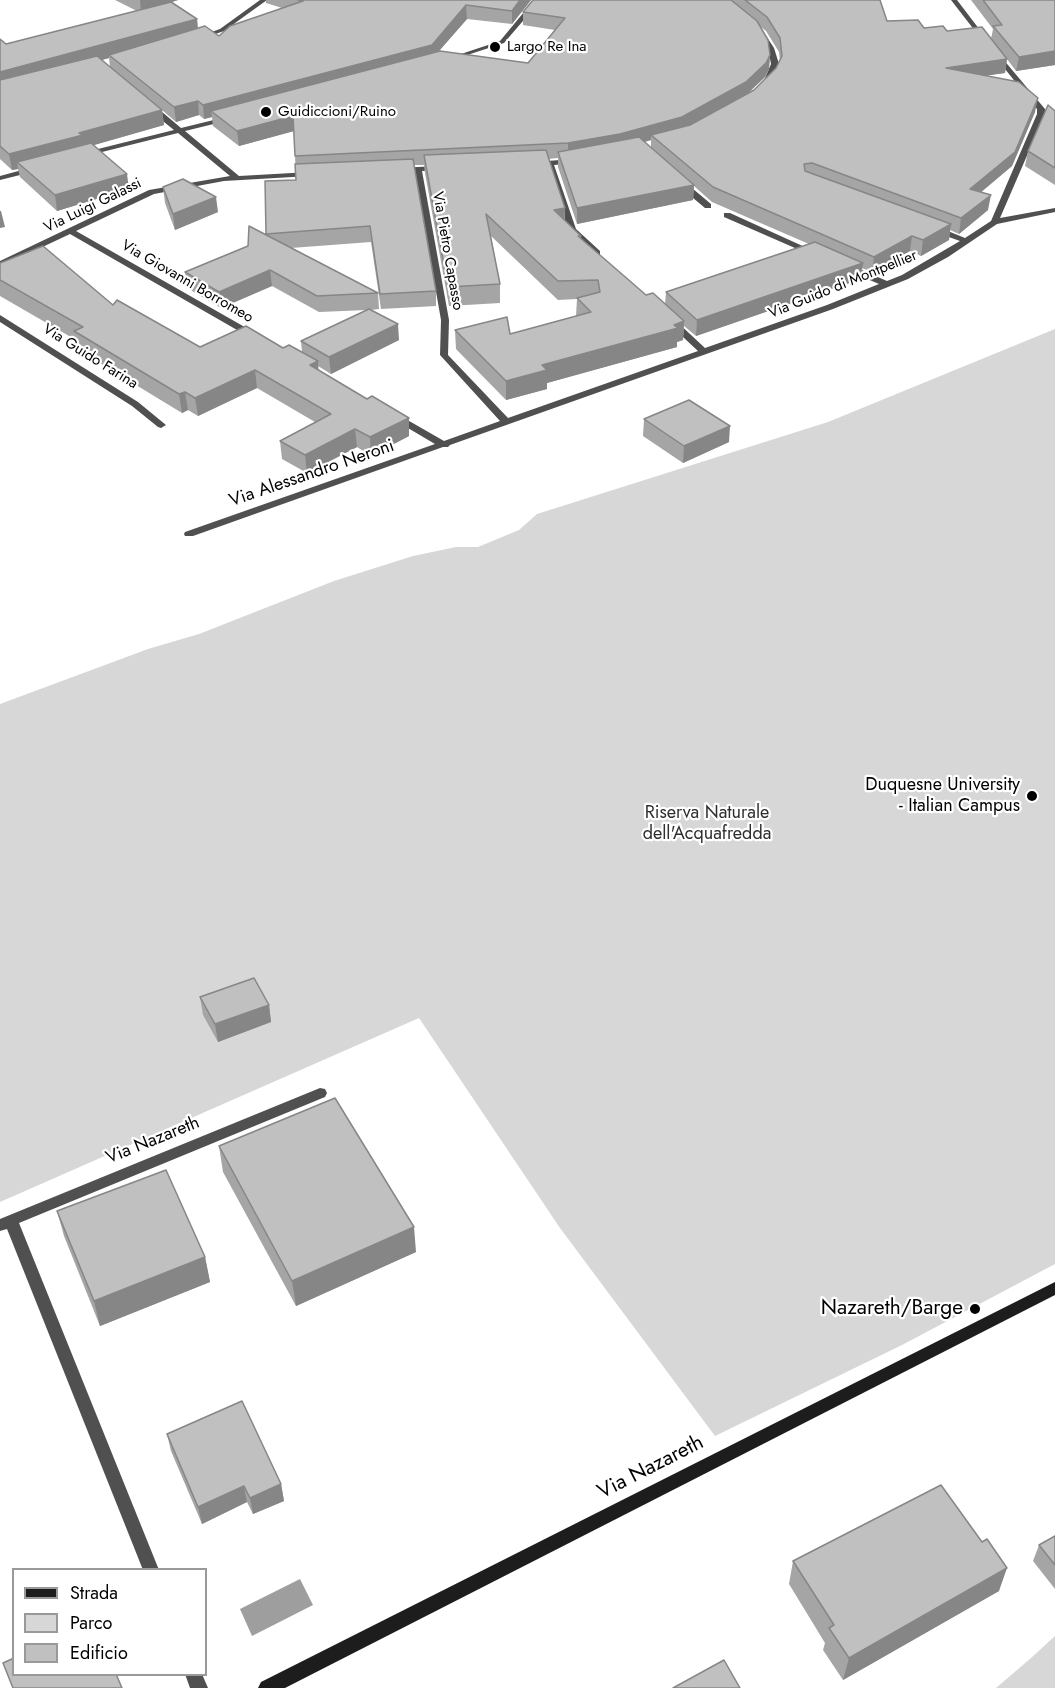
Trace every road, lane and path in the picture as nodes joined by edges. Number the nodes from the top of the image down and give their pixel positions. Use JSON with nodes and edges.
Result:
{"nodes":[{"id":1,"x":264,"y":0,"type":"edge"},
{"id":2,"x":538,"y":0,"type":"edge"},
{"id":3,"x":954,"y":0,"type":"edge"},
{"id":4,"x":755,"y":26,"type":"edge"},
{"id":5,"x":191,"y":40,"type":"edge"},
{"id":6,"x":443,"y":61,"type":"edge"},
{"id":7,"x":759,"y":91,"type":"edge"},
{"id":8,"x":147,"y":104,"type":"edge"},
{"id":9,"x":236,"y":115,"type":"edge"},
{"id":10,"x":180,"y":130,"type":"junction"},
{"id":11,"x":79,"y":157,"type":"edge"},
{"id":12,"x":586,"y":159,"type":"edge"},
{"id":13,"x":550,"y":163,"type":"junction"},
{"id":14,"x":525,"y":165,"type":"edge"},
{"id":15,"x":45,"y":166,"type":"edge"},
{"id":16,"x":454,"y":167,"type":"edge"},
{"id":17,"x":418,"y":169,"type":"junction"},
{"id":18,"x":384,"y":170,"type":"edge"},
{"id":19,"x":316,"y":174,"type":"edge"},
{"id":20,"x":0,"y":178,"type":"edge"},
{"id":21,"x":237,"y":178,"type":"junction"},
{"id":22,"x":676,"y":178,"type":"edge"},
{"id":23,"x":708,"y":206,"type":"dead end"},
{"id":24,"x":1055,"y":210,"type":"edge"},
{"id":25,"x":727,"y":215,"type":"dead end"},
{"id":26,"x":994,"y":222,"type":"junction"},
{"id":27,"x":924,"y":225,"type":"edge"},
{"id":28,"x":72,"y":232,"type":"junction"},
{"id":29,"x":966,"y":241,"type":"junction"},
{"id":30,"x":597,"y":253,"type":"edge"},
{"id":31,"x":822,"y":257,"type":"edge"},
{"id":32,"x":833,"y":261,"type":"edge"},
{"id":33,"x":0,"y":264,"type":"edge"},
{"id":34,"x":886,"y":284,"type":"junction"},
{"id":35,"x":663,"y":314,"type":"edge"},
{"id":36,"x":0,"y":318,"type":"edge"},
{"id":37,"x":259,"y":339,"type":"edge"},
{"id":38,"x":704,"y":352,"type":"junction"},
{"id":39,"x":383,"y":410,"type":"edge"},
{"id":40,"x":506,"y":421,"type":"junction"},
{"id":41,"x":161,"y":425,"type":"dead end"},
{"id":42,"x":446,"y":445,"type":"junction"},
{"id":43,"x":189,"y":534,"type":"dead end"},
{"id":44,"x":320,"y":1093,"type":"dead end"},
{"id":45,"x":5,"y":1223,"type":"edge"},
{"id":46,"x":1055,"y":1288,"type":"edge"},
{"id":47,"x":151,"y":1568,"type":"edge"},
{"id":48,"x":267,"y":1688,"type":"edge"}],
"edges":[{"from":1,"to":5,"type":"street"},
{"from":2,"to":6,"type":"street"},
{"from":3,"to":26,"type":"street"},
{"from":4,"to":7,"type":"street"},
{"from":8,"to":10,"type":"street"},
{"from":9,"to":10,"type":"street"},
{"from":10,"to":11,"type":"street"},
{"from":10,"to":21,"type":"street"},
{"from":12,"to":13,"type":"street"},
{"from":13,"to":14,"type":"street"},
{"from":13,"to":30,"type":"street"},
{"from":15,"to":20,"type":"street"},
{"from":16,"to":17,"type":"street"},
{"from":17,"to":18,"type":"street"},
{"from":17,"to":40,"type":"street","name":"Via Pietro Capasso"},
{"from":19,"to":21,"type":"street","name":"Via Luigi Galassi"},
{"from":21,"to":28,"type":"street","name":"Via Luigi Galassi"},
{"from":22,"to":23,"type":"street"},
{"from":24,"to":26,"type":"street"},
{"from":25,"to":31,"type":"street"},
{"from":26,"to":29,"type":"street","name":"Via Guido di Montpellier"},
{"from":27,"to":29,"type":"street"},
{"from":28,"to":33,"type":"street","name":"Via Luigi Galassi"},
{"from":28,"to":37,"type":"street","name":"Via Giovanni Borromeo"},
{"from":29,"to":34,"type":"street","name":"Via Guido di Montpellier"},
{"from":32,"to":34,"type":"street"},
{"from":34,"to":38,"type":"street","name":"Via Guido di Montpellier"},
{"from":35,"to":38,"type":"street"},
{"from":36,"to":41,"type":"street","name":"Via Guido Farina"},
{"from":38,"to":40,"type":"street","name":"Via Guido di Montpellier"},
{"from":39,"to":42,"type":"street"},
{"from":40,"to":42,"type":"street","name":"Via Guido di Montpellier"},
{"from":42,"to":43,"type":"street","name":"Via Alessandro Neroni"},
{"from":44,"to":45,"type":"street","name":"Via Nazareth"},
{"from":45,"to":47,"type":"street"},
{"from":46,"to":48,"type":"street","name":"Via Nazareth"}]}
